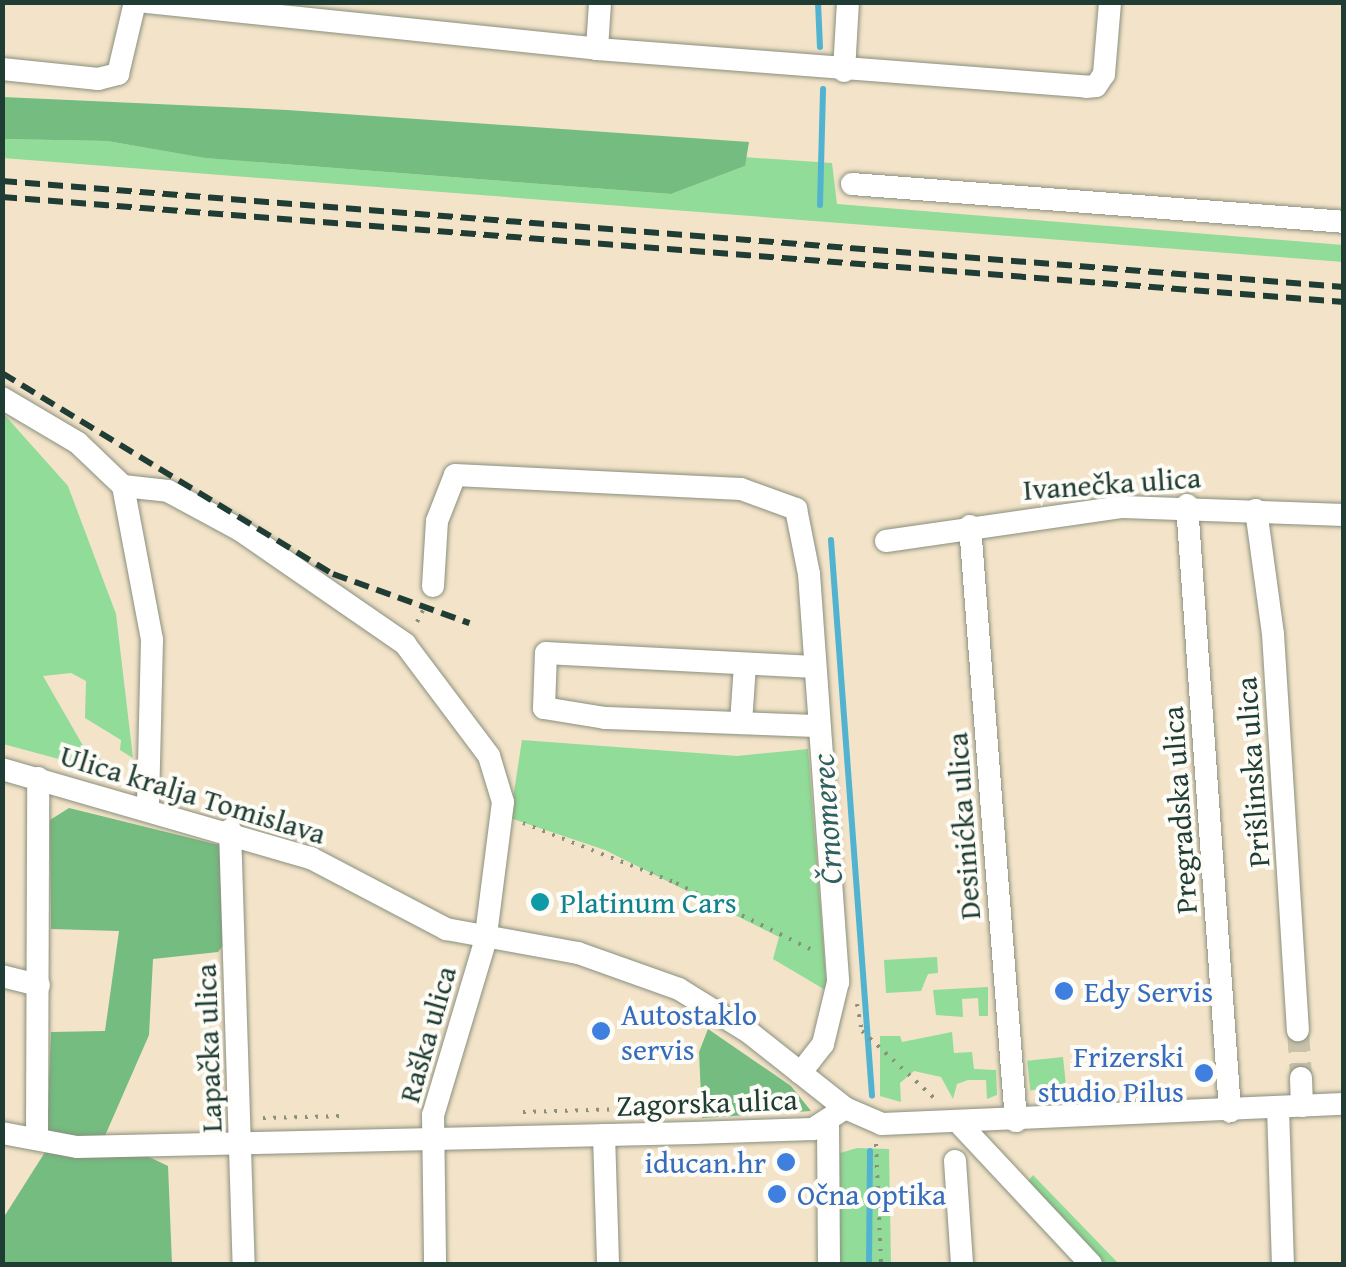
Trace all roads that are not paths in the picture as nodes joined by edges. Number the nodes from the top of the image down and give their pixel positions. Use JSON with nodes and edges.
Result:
{"nodes":[{"id":1,"x":135,"y":2,"type":"edge"},
{"id":2,"x":146,"y":2,"type":"edge"},
{"id":3,"x":600,"y":2,"type":"edge"},
{"id":4,"x":848,"y":2,"type":"edge"},
{"id":5,"x":1110,"y":2,"type":"edge"},
{"id":6,"x":369,"y":14,"type":"edge"},
{"id":7,"x":597,"y":48,"type":"junction"},
{"id":8,"x":2,"y":69,"type":"edge"},
{"id":9,"x":844,"y":70,"type":"junction"},
{"id":10,"x":852,"y":184,"type":"dead end"},
{"id":11,"x":1344,"y":222,"type":"edge"},
{"id":12,"x":2,"y":398,"type":"edge"},
{"id":13,"x":123,"y":486,"type":"junction"},
{"id":14,"x":1187,"y":505,"type":"junction"},
{"id":15,"x":1256,"y":510,"type":"junction"},
{"id":16,"x":1344,"y":515,"type":"edge"},
{"id":17,"x":970,"y":526,"type":"junction"},
{"id":18,"x":886,"y":541,"type":"dead end"},
{"id":19,"x":433,"y":586,"type":"road end"},
{"id":20,"x":746,"y":664,"type":"junction"},
{"id":21,"x":813,"y":667,"type":"junction"},
{"id":22,"x":742,"y":723,"type":"junction"},
{"id":23,"x":817,"y":726,"type":"junction"},
{"id":24,"x":2,"y":769,"type":"edge"},
{"id":25,"x":38,"y":778,"type":"junction"},
{"id":26,"x":148,"y":808,"type":"junction"},
{"id":27,"x":230,"y":830,"type":"junction"},
{"id":28,"x":485,"y":942,"type":"junction"},
{"id":29,"x":2,"y":976,"type":"edge"},
{"id":30,"x":38,"y":985,"type":"junction"},
{"id":31,"x":1298,"y":1030,"type":"tunnel mouth"},
{"id":32,"x":800,"y":1073,"type":"junction"},
{"id":33,"x":1301,"y":1078,"type":"tunnel mouth"},
{"id":34,"x":1344,"y":1104,"type":"edge"},
{"id":35,"x":1302,"y":1106,"type":"junction"},
{"id":36,"x":1278,"y":1107,"type":"junction"},
{"id":37,"x":1230,"y":1111,"type":"junction"},
{"id":38,"x":836,"y":1116,"type":"junction"},
{"id":39,"x":1016,"y":1120,"type":"junction"},
{"id":40,"x":959,"y":1123,"type":"junction"},
{"id":41,"x":2,"y":1133,"type":"edge"},
{"id":42,"x":604,"y":1135,"type":"junction"},
{"id":43,"x":37,"y":1138,"type":"junction"},
{"id":44,"x":432,"y":1140,"type":"junction"},
{"id":45,"x":241,"y":1146,"type":"junction"},
{"id":46,"x":954,"y":1161,"type":"dead end"},
{"id":47,"x":244,"y":1264,"type":"edge"},
{"id":48,"x":435,"y":1264,"type":"edge"},
{"id":49,"x":608,"y":1264,"type":"edge"},
{"id":50,"x":829,"y":1264,"type":"edge"},
{"id":51,"x":962,"y":1264,"type":"edge"},
{"id":52,"x":1091,"y":1264,"type":"edge"},
{"id":53,"x":1283,"y":1264,"type":"edge"}],
"edges":[{"from":1,"to":8,"type":"street"},
{"from":2,"to":6,"type":"street"},
{"from":3,"to":7,"type":"street"},
{"from":4,"to":9,"type":"street"},
{"from":5,"to":9,"type":"street"},
{"from":6,"to":7,"type":"street"},
{"from":7,"to":9,"type":"street"},
{"from":10,"to":11,"type":"street"},
{"from":12,"to":13,"type":"street"},
{"from":13,"to":26,"type":"street"},
{"from":13,"to":28,"type":"street","name":"Raška ulica"},
{"from":14,"to":15,"type":"street","name":"Ivanečka ulica"},
{"from":14,"to":17,"type":"street","name":"Ivanečka ulica"},
{"from":14,"to":37,"type":"street","name":"Pregradska ulica"},
{"from":15,"to":16,"type":"street","name":"Ivanečka ulica"},
{"from":15,"to":31,"type":"street","name":"Prišlinska ulica"},
{"from":17,"to":18,"type":"street","name":"Ivanečka ulica"},
{"from":17,"to":39,"type":"street","name":"Desinićka ulica"},
{"from":19,"to":21,"type":"street"},
{"from":20,"to":21,"type":"street"},
{"from":20,"to":22,"type":"street"},
{"from":20,"to":22,"type":"street"},
{"from":21,"to":23,"type":"street"},
{"from":22,"to":23,"type":"street"},
{"from":23,"to":32,"type":"street"},
{"from":24,"to":25,"type":"street","name":"Ulica kralja Tomislava"},
{"from":25,"to":26,"type":"street","name":"Ulica kralja Tomislava"},
{"from":25,"to":30,"type":"street"},
{"from":26,"to":27,"type":"street","name":"Ulica kralja Tomislava"},
{"from":27,"to":28,"type":"street","name":"Ulica kralja Tomislava"},
{"from":27,"to":45,"type":"street","name":"Lapačka ulica"},
{"from":28,"to":32,"type":"street","name":"Ulica kralja Tomislava"},
{"from":28,"to":44,"type":"street","name":"Raška ulica"},
{"from":29,"to":30,"type":"street"},
{"from":30,"to":43,"type":"street"},
{"from":32,"to":38,"type":"street","name":"Ulica kralja Tomislava"},
{"from":33,"to":35,"type":"street"},
{"from":34,"to":35,"type":"street","name":"Zagorska ulica"},
{"from":35,"to":36,"type":"street","name":"Zagorska ulica"},
{"from":36,"to":37,"type":"street","name":"Zagorska ulica"},
{"from":36,"to":53,"type":"street"},
{"from":37,"to":39,"type":"street","name":"Zagorska ulica"},
{"from":38,"to":40,"type":"street","name":"Zagorska ulica"},
{"from":38,"to":42,"type":"street","name":"Zagorska ulica"},
{"from":38,"to":50,"type":"street"},
{"from":39,"to":40,"type":"street","name":"Zagorska ulica"},
{"from":40,"to":52,"type":"street"},
{"from":41,"to":43,"type":"street"},
{"from":42,"to":44,"type":"street","name":"Zagorska ulica"},
{"from":42,"to":49,"type":"street"},
{"from":43,"to":45,"type":"street","name":"Zagorska ulica"},
{"from":44,"to":45,"type":"street","name":"Zagorska ulica"},
{"from":44,"to":48,"type":"street","name":"Raška ulica"},
{"from":45,"to":47,"type":"street","name":"Lapačka ulica"},
{"from":46,"to":51,"type":"street"}]}
